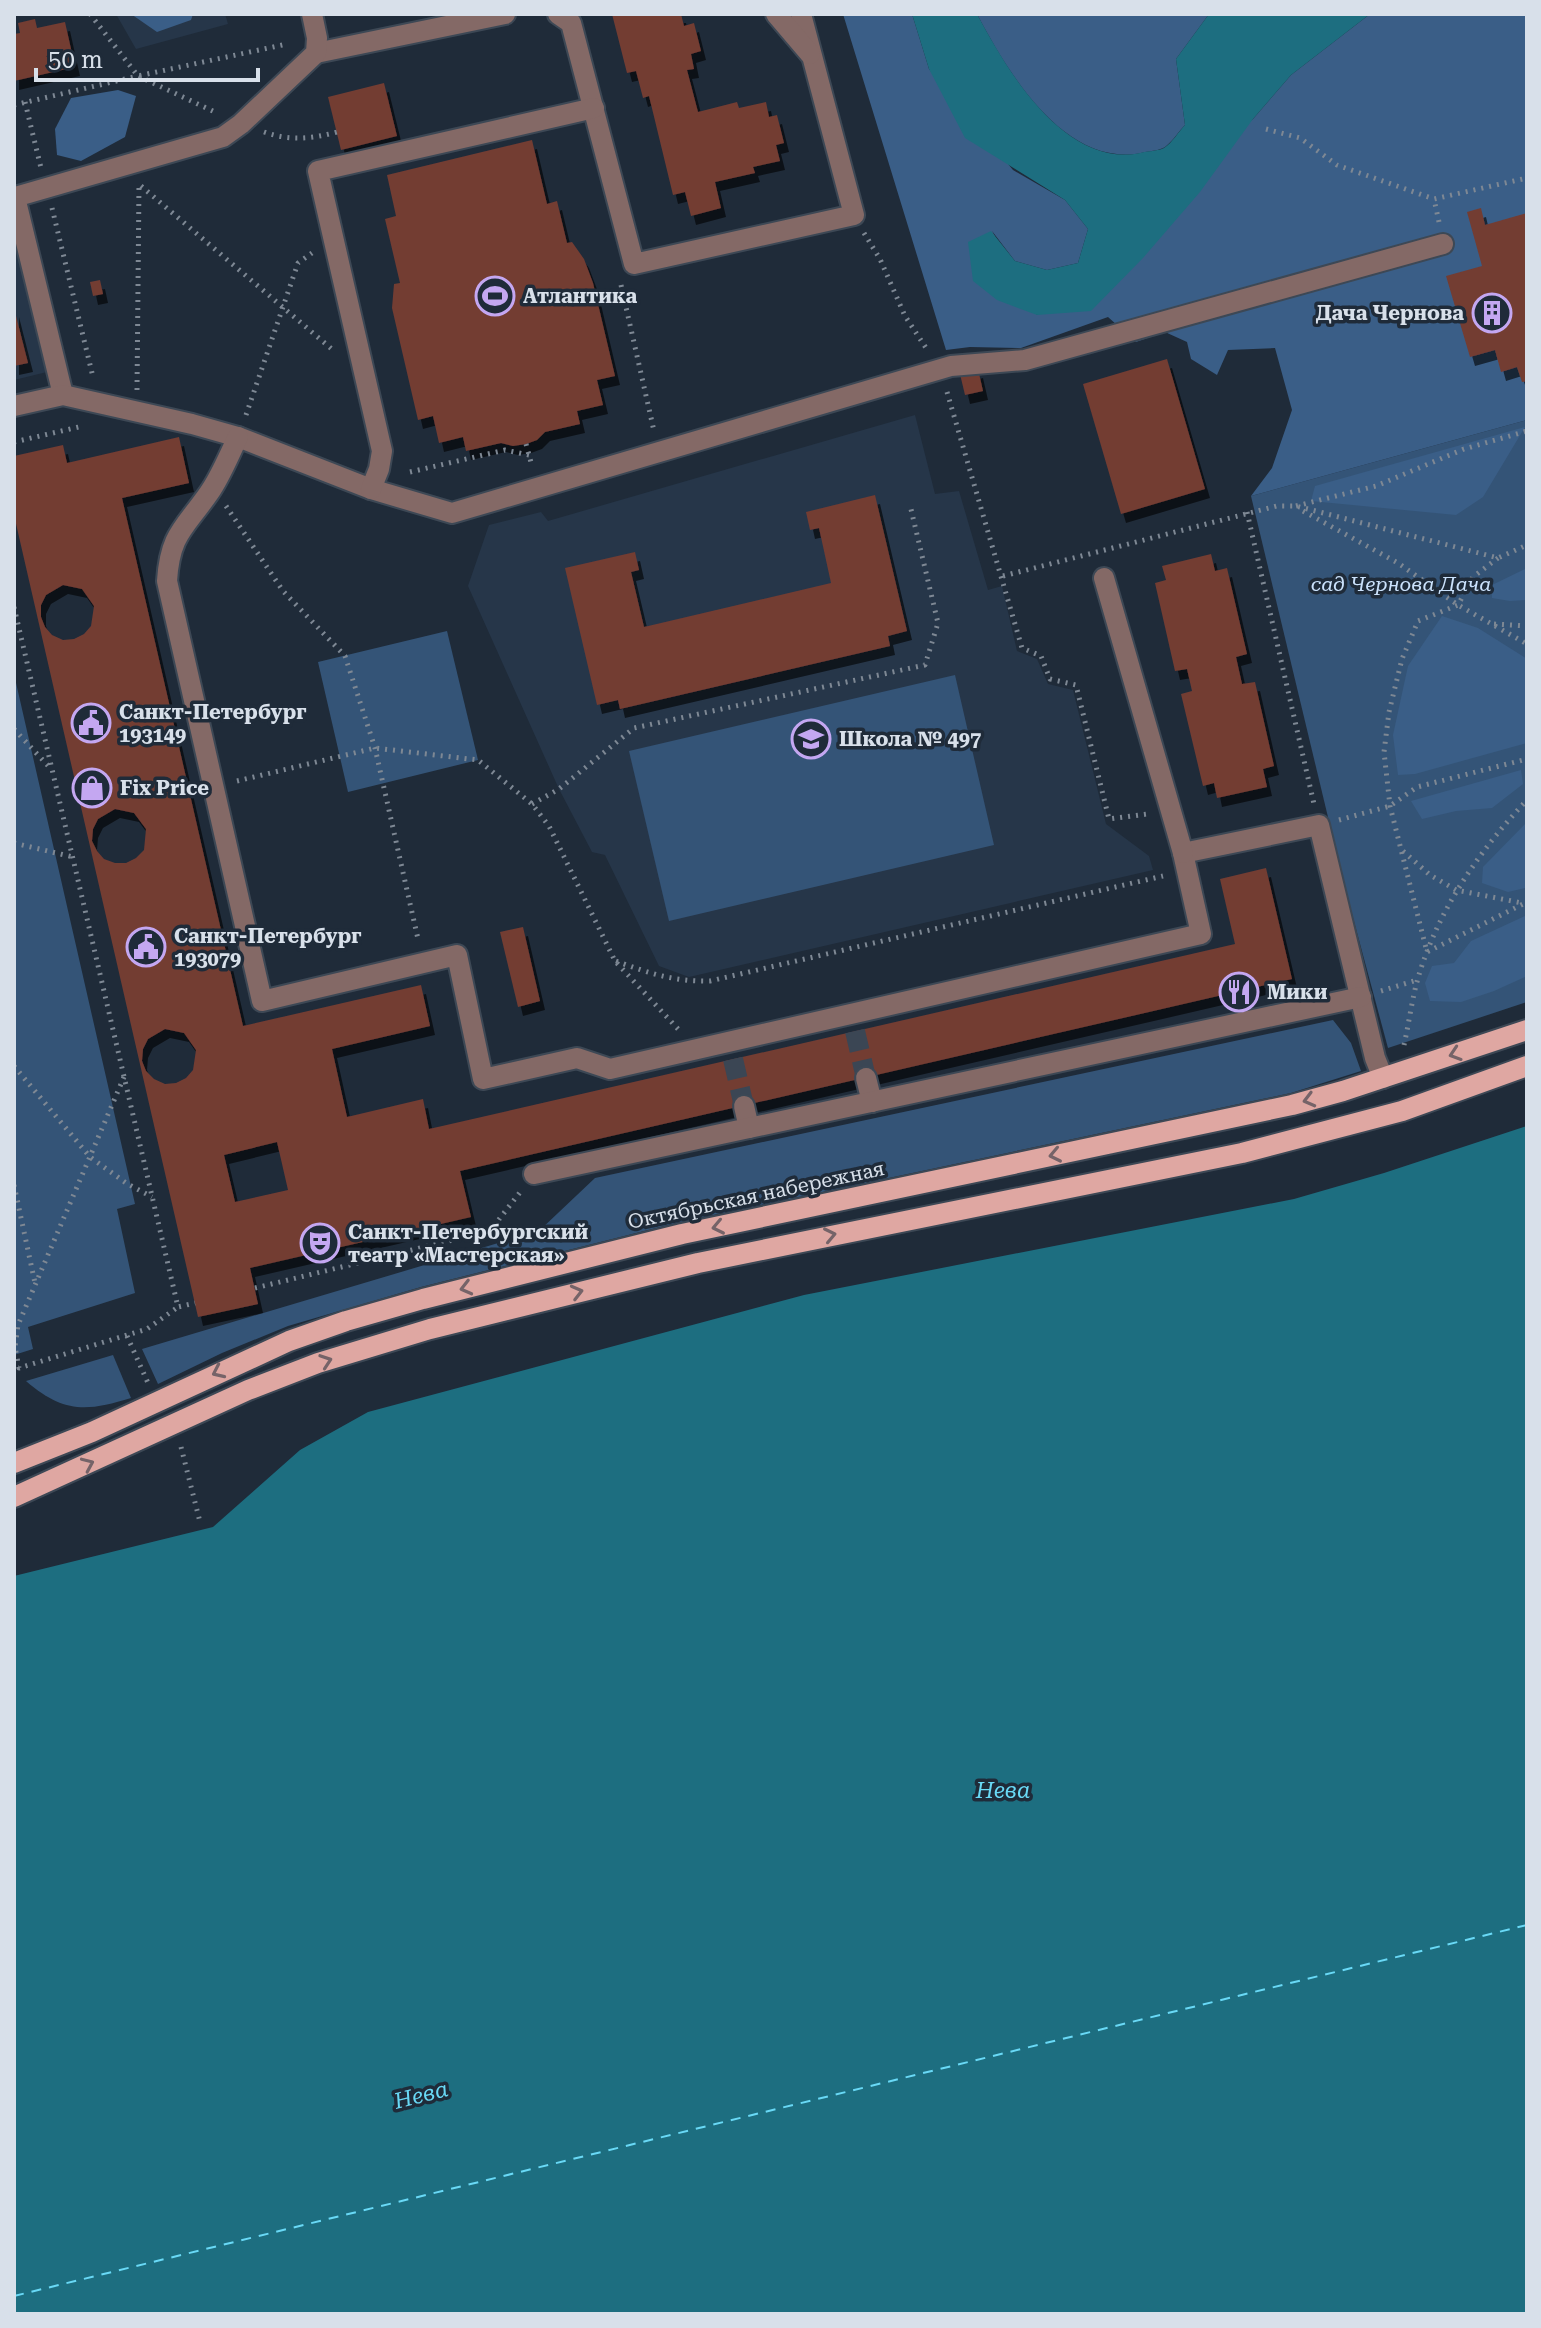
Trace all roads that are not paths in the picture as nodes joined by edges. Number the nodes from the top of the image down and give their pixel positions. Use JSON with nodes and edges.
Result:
{"nodes":[{"id":1,"x":312,"y":14,"type":"edge"},
{"id":2,"x":505,"y":14,"type":"edge"},
{"id":3,"x":558,"y":14,"type":"edge"},
{"id":4,"x":776,"y":14,"type":"edge"},
{"id":5,"x":801,"y":14,"type":"edge"},
{"id":6,"x":316,"y":45,"type":"junction"},
{"id":7,"x":815,"y":59,"type":"junction"},
{"id":8,"x":594,"y":108,"type":"junction"},
{"id":9,"x":1443,"y":244,"type":"road end"},
{"id":10,"x":63,"y":395,"type":"junction"},
{"id":11,"x":14,"y":406,"type":"edge"},
{"id":12,"x":238,"y":437,"type":"junction"},
{"id":13,"x":371,"y":489,"type":"junction"},
{"id":14,"x":1104,"y":578,"type":"dead end"},
{"id":15,"x":1185,"y":862,"type":"junction"},
{"id":16,"x":1369,"y":994,"type":"junction"},
{"id":17,"x":1527,"y":1030,"type":"edge"},
{"id":18,"x":1527,"y":1066,"type":"edge"},
{"id":19,"x":866,"y":1078,"type":"tunnel mouth"},
{"id":20,"x":1383,"y":1078,"type":"junction"},
{"id":21,"x":872,"y":1102,"type":"junction"},
{"id":22,"x":744,"y":1106,"type":"tunnel mouth"},
{"id":23,"x":749,"y":1128,"type":"junction"},
{"id":24,"x":534,"y":1174,"type":"road end"},
{"id":25,"x":15,"y":1458,"type":"edge"},
{"id":26,"x":15,"y":1496,"type":"edge"}],
"edges":[{"from":1,"to":6,"type":"lane"},
{"from":2,"to":6,"type":"lane"},
{"from":3,"to":8,"type":"lane"},
{"from":4,"to":7,"type":"lane"},
{"from":5,"to":7,"type":"lane"},
{"from":6,"to":10,"type":"lane"},
{"from":7,"to":8,"type":"lane"},
{"from":8,"to":13,"type":"lane"},
{"from":9,"to":13,"type":"lane"},
{"from":10,"to":11,"type":"lane"},
{"from":10,"to":12,"type":"lane"},
{"from":12,"to":13,"type":"lane"},
{"from":12,"to":15,"type":"lane"},
{"from":14,"to":15,"type":"lane"},
{"from":15,"to":16,"type":"lane"},
{"from":16,"to":20,"type":"lane"},
{"from":16,"to":21,"type":"lane"},
{"from":17,"to":20,"type":"main road","name":"Октябрьская набережная","one_way":true},
{"from":26,"to":18,"type":"main road","one_way":true},
{"from":19,"to":21,"type":"lane"},
{"from":20,"to":25,"type":"main road","name":"Октябрьская набережная","one_way":true},
{"from":21,"to":23,"type":"lane"},
{"from":22,"to":23,"type":"lane"},
{"from":23,"to":24,"type":"lane"},
{"from":25,"to":26,"type":"main road"}]}
